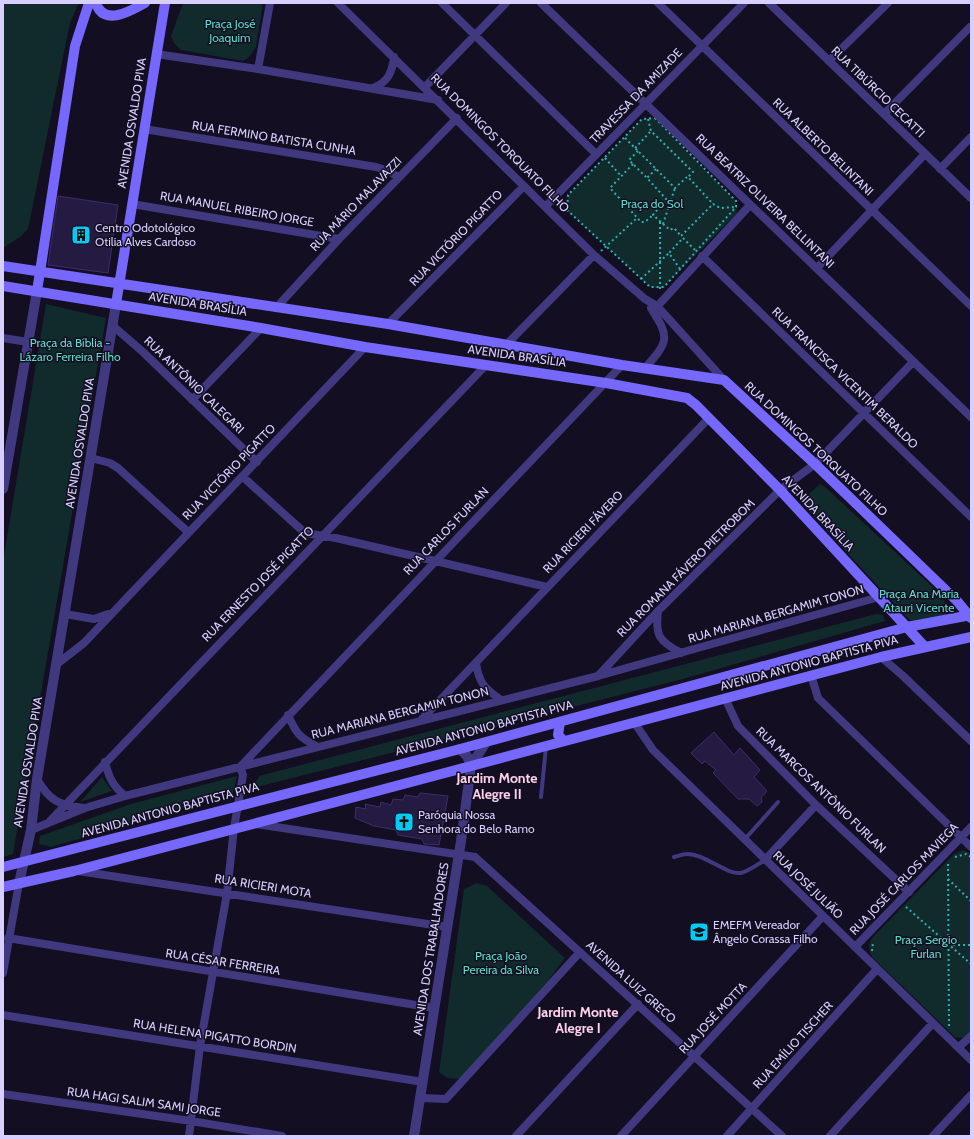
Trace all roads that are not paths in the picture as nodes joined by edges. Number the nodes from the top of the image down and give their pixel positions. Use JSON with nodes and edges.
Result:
{"nodes":[{"id":1,"x":90,"y":3,"type":"edge"},
{"id":2,"x":96,"y":3,"type":"edge"},
{"id":3,"x":145,"y":3,"type":"edge"},
{"id":4,"x":165,"y":3,"type":"edge"},
{"id":5,"x":270,"y":3,"type":"edge"},
{"id":6,"x":338,"y":3,"type":"edge"},
{"id":7,"x":442,"y":3,"type":"edge"},
{"id":8,"x":506,"y":3,"type":"edge"},
{"id":9,"x":541,"y":3,"type":"edge"},
{"id":10,"x":658,"y":3,"type":"edge"},
{"id":11,"x":744,"y":3,"type":"edge"},
{"id":12,"x":769,"y":3,"type":"edge"},
{"id":13,"x":888,"y":3,"type":"edge"},
{"id":14,"x":970,"y":27,"type":"edge"},
{"id":15,"x":475,"y":35,"type":"junction"},
{"id":16,"x":702,"y":45,"type":"junction"},
{"id":17,"x":156,"y":54,"type":"junction"},
{"id":18,"x":394,"y":57,"type":"junction"},
{"id":19,"x":829,"y":62,"type":"junction"},
{"id":20,"x":258,"y":69,"type":"junction"},
{"id":21,"x":425,"y":87,"type":"junction"},
{"id":22,"x":373,"y":88,"type":"junction"},
{"id":23,"x":438,"y":100,"type":"junction"},
{"id":24,"x":646,"y":102,"type":"junction"},
{"id":25,"x":884,"y":114,"type":"junction"},
{"id":26,"x":457,"y":118,"type":"junction"},
{"id":27,"x":144,"y":129,"type":"junction"},
{"id":28,"x":971,"y":137,"type":"edge"},
{"id":29,"x":596,"y":154,"type":"junction"},
{"id":30,"x":925,"y":154,"type":"junction"},
{"id":31,"x":940,"y":169,"type":"junction"},
{"id":32,"x":398,"y":177,"type":"junction"},
{"id":33,"x":524,"y":186,"type":"junction"},
{"id":34,"x":971,"y":198,"type":"edge"},
{"id":35,"x":132,"y":204,"type":"junction"},
{"id":36,"x":750,"y":205,"type":"junction"},
{"id":37,"x":546,"y":206,"type":"junction"},
{"id":38,"x":870,"y":210,"type":"junction"},
{"id":39,"x":339,"y":239,"type":"junction"},
{"id":40,"x":699,"y":254,"type":"junction"},
{"id":41,"x":595,"y":256,"type":"junction"},
{"id":42,"x":3,"y":266,"type":"edge"},
{"id":43,"x":817,"y":268,"type":"junction"},
{"id":44,"x":40,"y":271,"type":"junction"},
{"id":45,"x":120,"y":283,"type":"junction"},
{"id":46,"x":3,"y":286,"type":"edge"},
{"id":47,"x":37,"y":291,"type":"junction"},
{"id":48,"x":116,"y":304,"type":"junction"},
{"id":49,"x":971,"y":306,"type":"edge"},
{"id":50,"x":276,"y":308,"type":"junction"},
{"id":51,"x":655,"y":309,"type":"junction"},
{"id":52,"x":388,"y":324,"type":"junction"},
{"id":53,"x":113,"y":326,"type":"junction"},
{"id":54,"x":261,"y":328,"type":"junction"},
{"id":55,"x":3,"y":338,"type":"edge"},
{"id":56,"x":28,"y":342,"type":"junction"},
{"id":57,"x":507,"y":344,"type":"junction"},
{"id":58,"x":365,"y":347,"type":"junction"},
{"id":59,"x":913,"y":362,"type":"junction"},
{"id":60,"x":486,"y":365,"type":"junction"},
{"id":61,"x":622,"y":365,"type":"junction"},
{"id":62,"x":645,"y":368,"type":"junction"},
{"id":63,"x":724,"y":380,"type":"junction"},
{"id":64,"x":606,"y":382,"type":"junction"},
{"id":65,"x":192,"y":400,"type":"junction"},
{"id":66,"x":864,"y":414,"type":"junction"},
{"id":67,"x":971,"y":417,"type":"edge"},
{"id":68,"x":709,"y":418,"type":"junction"},
{"id":69,"x":91,"y":458,"type":"junction"},
{"id":70,"x":257,"y":462,"type":"junction"},
{"id":71,"x":815,"y":464,"type":"junction"},
{"id":72,"x":243,"y":477,"type":"junction"},
{"id":73,"x":3,"y":489,"type":"edge"},
{"id":74,"x":780,"y":490,"type":"junction"},
{"id":75,"x":971,"y":517,"type":"edge"},
{"id":76,"x":188,"y":532,"type":"junction"},
{"id":77,"x":321,"y":535,"type":"junction"},
{"id":78,"x":434,"y":561,"type":"junction"},
{"id":79,"x":546,"y":587,"type":"junction"},
{"id":80,"x":879,"y":597,"type":"junction"},
{"id":81,"x":658,"y":611,"type":"junction"},
{"id":82,"x":110,"y":613,"type":"junction"},
{"id":83,"x":65,"y":614,"type":"junction"},
{"id":84,"x":970,"y":617,"type":"edge"},
{"id":85,"x":907,"y":628,"type":"junction"},
{"id":86,"x":971,"y":637,"type":"edge"},
{"id":87,"x":925,"y":648,"type":"junction"},
{"id":88,"x":681,"y":653,"type":"junction"},
{"id":89,"x":881,"y":657,"type":"junction"},
{"id":90,"x":476,"y":663,"type":"junction"},
{"id":91,"x":57,"y":664,"type":"junction"},
{"id":92,"x":812,"y":675,"type":"junction"},
{"id":93,"x":598,"y":676,"type":"junction"},
{"id":94,"x":725,"y":698,"type":"junction"},
{"id":95,"x":500,"y":700,"type":"junction"},
{"id":96,"x":288,"y":715,"type":"junction"},
{"id":97,"x":422,"y":719,"type":"junction"},
{"id":98,"x":560,"y":722,"type":"junction"},
{"id":99,"x":634,"y":722,"type":"junction"},
{"id":100,"x":564,"y":741,"type":"junction"},
{"id":101,"x":971,"y":741,"type":"edge"},
{"id":102,"x":486,"y":742,"type":"junction"},
{"id":103,"x":316,"y":746,"type":"junction"},
{"id":104,"x":546,"y":746,"type":"junction"},
{"id":105,"x":460,"y":749,"type":"junction"},
{"id":106,"x":105,"y":762,"type":"junction"},
{"id":107,"x":471,"y":766,"type":"junction"},
{"id":108,"x":240,"y":767,"type":"junction"},
{"id":109,"x":37,"y":779,"type":"junction"},
{"id":110,"x":125,"y":796,"type":"junction"},
{"id":111,"x":541,"y":798,"type":"dead end"},
{"id":112,"x":778,"y":802,"type":"dead end"},
{"id":113,"x":64,"y":805,"type":"junction"},
{"id":114,"x":238,"y":805,"type":"junction"},
{"id":115,"x":816,"y":805,"type":"junction"},
{"id":116,"x":85,"y":808,"type":"junction"},
{"id":117,"x":50,"y":822,"type":"junction"},
{"id":118,"x":253,"y":824,"type":"junction"},
{"id":119,"x":971,"y":827,"type":"edge"},
{"id":120,"x":234,"y":828,"type":"junction"},
{"id":121,"x":30,"y":830,"type":"junction"},
{"id":122,"x":961,"y":837,"type":"junction"},
{"id":123,"x":745,"y":840,"type":"junction"},
{"id":124,"x":971,"y":847,"type":"edge"},
{"id":125,"x":459,"y":856,"type":"junction"},
{"id":126,"x":674,"y":857,"type":"dead end"},
{"id":127,"x":765,"y":860,"type":"junction"},
{"id":128,"x":23,"y":862,"type":"junction"},
{"id":129,"x":3,"y":867,"type":"edge"},
{"id":130,"x":74,"y":870,"type":"junction"},
{"id":131,"x":19,"y":883,"type":"junction"},
{"id":132,"x":3,"y":887,"type":"edge"},
{"id":133,"x":909,"y":892,"type":"junction"},
{"id":134,"x":227,"y":893,"type":"junction"},
{"id":135,"x":823,"y":916,"type":"junction"},
{"id":136,"x":447,"y":927,"type":"junction"},
{"id":137,"x":8,"y":938,"type":"junction"},
{"id":138,"x":855,"y":947,"type":"junction"},
{"id":139,"x":580,"y":952,"type":"junction"},
{"id":140,"x":877,"y":970,"type":"junction"},
{"id":141,"x":213,"y":972,"type":"junction"},
{"id":142,"x":3,"y":973,"type":"edge"},
{"id":143,"x":638,"y":1004,"type":"junction"},
{"id":144,"x":434,"y":1008,"type":"junction"},
{"id":145,"x":3,"y":1015,"type":"edge"},
{"id":146,"x":933,"y":1023,"type":"junction"},
{"id":147,"x":971,"y":1036,"type":"edge"},
{"id":148,"x":200,"y":1046,"type":"junction"},
{"id":149,"x":959,"y":1047,"type":"junction"},
{"id":150,"x":695,"y":1056,"type":"junction"},
{"id":151,"x":971,"y":1060,"type":"edge"},
{"id":152,"x":423,"y":1082,"type":"junction"},
{"id":153,"x":3,"y":1094,"type":"edge"},
{"id":154,"x":971,"y":1095,"type":"edge"},
{"id":155,"x":420,"y":1098,"type":"junction"},
{"id":156,"x":752,"y":1109,"type":"junction"},
{"id":157,"x":191,"y":1120,"type":"junction"},
{"id":158,"x":189,"y":1136,"type":"edge"},
{"id":159,"x":282,"y":1136,"type":"edge"},
{"id":160,"x":414,"y":1136,"type":"edge"},
{"id":161,"x":516,"y":1136,"type":"edge"},
{"id":162,"x":621,"y":1136,"type":"edge"},
{"id":163,"x":727,"y":1136,"type":"edge"},
{"id":164,"x":782,"y":1136,"type":"edge"},
{"id":165,"x":830,"y":1136,"type":"edge"},
{"id":166,"x":933,"y":1136,"type":"edge"}],
"edges":[{"from":1,"to":44,"type":"main road"},
{"from":2,"to":3,"type":"main road"},
{"from":4,"to":17,"type":"main road","name":"AVENIDA OSVALDO PIVA"},
{"from":5,"to":20,"type":"street"},
{"from":6,"to":18,"type":"street","name":"RUA DOMINGOS TORQUATO FILHO"},
{"from":7,"to":15,"type":"street"},
{"from":8,"to":15,"type":"street"},
{"from":9,"to":24,"type":"street","name":"RUA BEATRIZ OLIVEIRA BELLINTANI"},
{"from":10,"to":16,"type":"street","name":"RUA ALBERTO BELINTANI"},
{"from":11,"to":16,"type":"street","name":"TRAVESSA DA AMIZADE"},
{"from":12,"to":19,"type":"street","name":"RUA TIBÚRCIO CECATTI"},
{"from":13,"to":19,"type":"street"},
{"from":14,"to":25,"type":"street"},
{"from":15,"to":21,"type":"street"},
{"from":15,"to":29,"type":"street"},
{"from":16,"to":24,"type":"street","name":"TRAVESSA DA AMIZADE"},
{"from":16,"to":38,"type":"street","name":"RUA ALBERTO BELINTANI"},
{"from":17,"to":20,"type":"street"},
{"from":17,"to":27,"type":"main road","name":"AVENIDA OSVALDO PIVA"},
{"from":18,"to":21,"type":"street","name":"RUA DOMINGOS TORQUATO FILHO"},
{"from":18,"to":22,"type":"street"},
{"from":19,"to":25,"type":"street","name":"RUA TIBÚRCIO CECATTI"},
{"from":20,"to":22,"type":"street"},
{"from":21,"to":23,"type":"street","name":"RUA DOMINGOS TORQUATO FILHO"},
{"from":22,"to":23,"type":"street"},
{"from":23,"to":26,"type":"street","name":"RUA DOMINGOS TORQUATO FILHO"},
{"from":24,"to":29,"type":"street","name":"TRAVESSA DA AMIZADE"},
{"from":24,"to":36,"type":"street","name":"RUA BEATRIZ OLIVEIRA BELLINTANI"},
{"from":25,"to":30,"type":"street","name":"RUA TIBÚRCIO CECATTI"},
{"from":26,"to":32,"type":"street","name":"RUA MÁRIO MALAVAZZI"},
{"from":26,"to":33,"type":"street","name":"RUA DOMINGOS TORQUATO FILHO"},
{"from":27,"to":32,"type":"street","name":"RUA FERMINO BATISTA CUNHA"},
{"from":27,"to":35,"type":"main road","name":"AVENIDA OSVALDO PIVA"},
{"from":28,"to":31,"type":"street"},
{"from":29,"to":37,"type":"street","name":"TRAVESSA DA AMIZADE"},
{"from":30,"to":31,"type":"street","name":"RUA TIBÚRCIO CECATTI"},
{"from":30,"to":38,"type":"street"},
{"from":31,"to":34,"type":"street","name":"RUA TIBÚRCIO CECATTI"},
{"from":32,"to":39,"type":"street","name":"RUA MÁRIO MALAVAZZI"},
{"from":33,"to":37,"type":"street","name":"RUA DOMINGOS TORQUATO FILHO"},
{"from":33,"to":52,"type":"street","name":"RUA VICTÓRIO PIGATTO"},
{"from":35,"to":39,"type":"street","name":"RUA MANUEL RIBEIRO JORGE"},
{"from":35,"to":45,"type":"main road","name":"AVENIDA OSVALDO PIVA"},
{"from":36,"to":40,"type":"street"},
{"from":36,"to":43,"type":"street","name":"RUA BEATRIZ OLIVEIRA BELLINTANI"},
{"from":37,"to":41,"type":"street","name":"RUA DOMINGOS TORQUATO FILHO"},
{"from":38,"to":43,"type":"street"},
{"from":38,"to":49,"type":"street","name":"RUA ALBERTO BELINTANI"},
{"from":39,"to":50,"type":"street","name":"RUA MÁRIO MALAVAZZI"},
{"from":40,"to":51,"type":"street"},
{"from":40,"to":66,"type":"street","name":"RUA FRANCISCA VICENTIM BERALDO"},
{"from":41,"to":51,"type":"street","name":"RUA DOMINGOS TORQUATO FILHO"},
{"from":41,"to":57,"type":"street"},
{"from":42,"to":44,"type":"main road","name":"AVENIDA BRASÍLIA"},
{"from":43,"to":59,"type":"street","name":"RUA BEATRIZ OLIVEIRA BELLINTANI"},
{"from":44,"to":45,"type":"main road","name":"AVENIDA BRASÍLIA"},
{"from":44,"to":47,"type":"main road"},
{"from":45,"to":48,"type":"main road","name":"AVENIDA OSVALDO PIVA"},
{"from":45,"to":50,"type":"main road","name":"AVENIDA BRASÍLIA"},
{"from":46,"to":47,"type":"main road","name":"AVENIDA BRASÍLIA"},
{"from":47,"to":48,"type":"main road","name":"AVENIDA BRASÍLIA"},
{"from":47,"to":56,"type":"street"},
{"from":48,"to":53,"type":"street","name":"AVENIDA OSVALDO PIVA"},
{"from":48,"to":54,"type":"main road","name":"AVENIDA BRASÍLIA"},
{"from":50,"to":52,"type":"main road","name":"AVENIDA BRASÍLIA"},
{"from":51,"to":62,"type":"street","name":"RUA DOMINGOS TORQUATO FILHO"},
{"from":51,"to":63,"type":"street","name":"RUA DOMINGOS TORQUATO FILHO"},
{"from":52,"to":57,"type":"main road","name":"AVENIDA BRASÍLIA"},
{"from":53,"to":65,"type":"street","name":"RUA ANTÔNIO CALEGARI"},
{"from":53,"to":69,"type":"street","name":"AVENIDA OSVALDO PIVA"},
{"from":54,"to":58,"type":"main road","name":"AVENIDA BRASÍLIA"},
{"from":54,"to":65,"type":"street"},
{"from":55,"to":56,"type":"street"},
{"from":56,"to":73,"type":"street"},
{"from":57,"to":61,"type":"main road","name":"AVENIDA BRASÍLIA"},
{"from":58,"to":60,"type":"main road","name":"AVENIDA BRASÍLIA"},
{"from":58,"to":70,"type":"street","name":"RUA VICTÓRIO PIGATTO"},
{"from":59,"to":66,"type":"street","name":"RUA ROMANA FÁVERO PIETROBOM"},
{"from":59,"to":67,"type":"street","name":"RUA BEATRIZ OLIVEIRA BELLINTANI"},
{"from":60,"to":64,"type":"main road","name":"AVENIDA BRASÍLIA"},
{"from":60,"to":77,"type":"street","name":"RUA ERNESTO JOSÉ PIGATTO"},
{"from":61,"to":62,"type":"main road","name":"AVENIDA BRASÍLIA"},
{"from":61,"to":64,"type":"street","name":"RUA CARLOS FURLAN"},
{"from":62,"to":63,"type":"main road","name":"AVENIDA BRASÍLIA"},
{"from":63,"to":71,"type":"main road","name":"RUA DOMINGOS TORQUATO FILHO"},
{"from":64,"to":68,"type":"main road","name":"AVENIDA BRASÍLIA"},
{"from":64,"to":78,"type":"street","name":"RUA CARLOS FURLAN"},
{"from":65,"to":70,"type":"street","name":"RUA ANTÔNIO CALEGARI"},
{"from":66,"to":71,"type":"street","name":"RUA ROMANA FÁVERO PIETROBOM"},
{"from":66,"to":75,"type":"street","name":"RUA FRANCISCA VICENTIM BERALDO"},
{"from":68,"to":74,"type":"main road","name":"AVENIDA BRASÍLIA"},
{"from":68,"to":79,"type":"street","name":"RUA RICIERI FÁVERO"},
{"from":69,"to":76,"type":"street"},
{"from":69,"to":83,"type":"street","name":"AVENIDA OSVALDO PIVA"},
{"from":70,"to":72,"type":"street","name":"RUA VICTÓRIO PIGATTO"},
{"from":71,"to":74,"type":"street","name":"RUA ROMANA FÁVERO PIETROBOM"},
{"from":71,"to":84,"type":"main road","name":"RUA DOMINGOS TORQUATO FILHO"},
{"from":72,"to":76,"type":"street","name":"RUA VICTÓRIO PIGATTO"},
{"from":72,"to":77,"type":"street"},
{"from":74,"to":80,"type":"main road","name":"AVENIDA BRASÍLIA"},
{"from":74,"to":81,"type":"street","name":"RUA ROMANA FÁVERO PIETROBOM"},
{"from":76,"to":82,"type":"street","name":"RUA VICTÓRIO PIGATTO"},
{"from":77,"to":78,"type":"street"},
{"from":77,"to":106,"type":"street","name":"RUA ERNESTO JOSÉ PIGATTO"},
{"from":78,"to":79,"type":"street"},
{"from":78,"to":96,"type":"street","name":"RUA CARLOS FURLAN"},
{"from":79,"to":90,"type":"street","name":"RUA RICIERI FÁVERO"},
{"from":80,"to":85,"type":"main road","name":"AVENIDA BRASÍLIA"},
{"from":80,"to":88,"type":"street","name":"RUA MARIANA BERGAMIM TONON"},
{"from":81,"to":88,"type":"street","name":"RUA MARIANA BERGAMIM TONON"},
{"from":81,"to":93,"type":"street","name":"RUA ROMANA FÁVERO PIETROBOM"},
{"from":82,"to":83,"type":"street","name":"RUA VICTÓRIO PIGATTO"},
{"from":82,"to":91,"type":"street","name":"RUA VICTÓRIO PIGATTO"},
{"from":83,"to":91,"type":"street","name":"AVENIDA OSVALDO PIVA"},
{"from":84,"to":85,"type":"main road","name":"AVENIDA ANTONIO BAPTISTA PIVA"},
{"from":85,"to":87,"type":"main road","name":"AVENIDA BRASÍLIA"},
{"from":85,"to":98,"type":"main road","name":"AVENIDA ANTONIO BAPTISTA PIVA"},
{"from":86,"to":87,"type":"main road","name":"AVENIDA ANTONIO BAPTISTA PIVA"},
{"from":87,"to":89,"type":"main road","name":"AVENIDA ANTONIO BAPTISTA PIVA"},
{"from":88,"to":93,"type":"street","name":"RUA MARIANA BERGAMIM TONON"},
{"from":89,"to":92,"type":"main road","name":"AVENIDA ANTONIO BAPTISTA PIVA"},
{"from":89,"to":101,"type":"street"},
{"from":90,"to":95,"type":"street"},
{"from":90,"to":97,"type":"street","name":"RUA RICIERI FÁVERO"},
{"from":91,"to":109,"type":"street","name":"AVENIDA OSVALDO PIVA"},
{"from":92,"to":94,"type":"main road","name":"AVENIDA ANTONIO BAPTISTA PIVA"},
{"from":92,"to":122,"type":"street"},
{"from":93,"to":95,"type":"street","name":"RUA MARIANA BERGAMIM TONON"},
{"from":94,"to":99,"type":"main road","name":"AVENIDA ANTONIO BAPTISTA PIVA"},
{"from":94,"to":115,"type":"street","name":"RUA MARCOS ANTÔNIO FURLAN"},
{"from":95,"to":97,"type":"street","name":"RUA MARIANA BERGAMIM TONON"},
{"from":96,"to":103,"type":"street"},
{"from":96,"to":108,"type":"street","name":"RUA CARLOS FURLAN"},
{"from":97,"to":103,"type":"street","name":"RUA MARIANA BERGAMIM TONON"},
{"from":98,"to":100,"type":"main road"},
{"from":98,"to":102,"type":"main road","name":"AVENIDA ANTONIO BAPTISTA PIVA"},
{"from":99,"to":100,"type":"main road","name":"AVENIDA ANTONIO BAPTISTA PIVA"},
{"from":99,"to":123,"type":"street","name":"RUA JOSÉ JULIÃO"},
{"from":100,"to":104,"type":"main road","name":"AVENIDA ANTONIO BAPTISTA PIVA"},
{"from":102,"to":105,"type":"main road","name":"AVENIDA ANTONIO BAPTISTA PIVA"},
{"from":102,"to":107,"type":"street","name":"AVENIDA DOS TRABALHADORES"},
{"from":103,"to":108,"type":"street","name":"RUA MARIANA BERGAMIM TONON"},
{"from":104,"to":107,"type":"main road","name":"AVENIDA ANTONIO BAPTISTA PIVA"},
{"from":104,"to":111,"type":"lane"},
{"from":105,"to":107,"type":"street"},
{"from":105,"to":114,"type":"main road","name":"AVENIDA ANTONIO BAPTISTA PIVA"},
{"from":106,"to":110,"type":"street"},
{"from":106,"to":113,"type":"street","name":"RUA ERNESTO JOSÉ PIGATTO"},
{"from":107,"to":118,"type":"main road","name":"AVENIDA ANTONIO BAPTISTA PIVA"},
{"from":107,"to":125,"type":"street","name":"AVENIDA DOS TRABALHADORES"},
{"from":108,"to":110,"type":"street","name":"RUA MARIANA BERGAMIM TONON"},
{"from":108,"to":114,"type":"street"},
{"from":109,"to":113,"type":"street","name":"RUA MARIANA BERGAMIM TONON"},
{"from":109,"to":121,"type":"street","name":"AVENIDA OSVALDO PIVA"},
{"from":110,"to":116,"type":"street","name":"RUA MARIANA BERGAMIM TONON"},
{"from":112,"to":123,"type":"lane"},
{"from":113,"to":116,"type":"street","name":"RUA MARIANA BERGAMIM TONON"},
{"from":113,"to":117,"type":"street","name":"RUA ERNESTO JOSÉ PIGATTO"},
{"from":114,"to":120,"type":"street"},
{"from":114,"to":128,"type":"main road","name":"AVENIDA ANTONIO BAPTISTA PIVA"},
{"from":115,"to":127,"type":"street"},
{"from":115,"to":133,"type":"street","name":"RUA MARCOS ANTÔNIO FURLAN"},
{"from":116,"to":117,"type":"street","name":"RUA MARIANA BERGAMIM TONON"},
{"from":117,"to":121,"type":"street","name":"RUA MARIANA BERGAMIM TONON"},
{"from":118,"to":120,"type":"main road","name":"AVENIDA ANTONIO BAPTISTA PIVA"},
{"from":118,"to":125,"type":"street","name":"AVENIDA LUIZ GRECO"},
{"from":119,"to":122,"type":"street","name":"RUA JOSÉ CARLOS MAVIEGA"},
{"from":120,"to":130,"type":"main road","name":"AVENIDA ANTONIO BAPTISTA PIVA"},
{"from":120,"to":134,"type":"street"},
{"from":121,"to":128,"type":"street","name":"AVENIDA OSVALDO PIVA"},
{"from":122,"to":124,"type":"street"},
{"from":122,"to":133,"type":"street","name":"RUA JOSÉ CARLOS MAVIEGA"},
{"from":123,"to":127,"type":"street","name":"RUA JOSÉ JULIÃO"},
{"from":125,"to":136,"type":"street","name":"AVENIDA DOS TRABALHADORES"},
{"from":125,"to":139,"type":"street","name":"AVENIDA LUIZ GRECO"},
{"from":126,"to":127,"type":"lane"},
{"from":127,"to":135,"type":"street","name":"RUA JOSÉ JULIÃO"},
{"from":128,"to":129,"type":"main road","name":"AVENIDA ANTONIO BAPTISTA PIVA"},
{"from":128,"to":131,"type":"street","name":"AVENIDA OSVALDO PIVA"},
{"from":130,"to":131,"type":"main road","name":"AVENIDA ANTONIO BAPTISTA PIVA"},
{"from":130,"to":134,"type":"street","name":"RUA RICIERI MOTA"},
{"from":131,"to":132,"type":"main road","name":"AVENIDA ANTONIO BAPTISTA PIVA"},
{"from":131,"to":137,"type":"street"},
{"from":133,"to":138,"type":"street","name":"RUA JOSÉ CARLOS MAVIEGA"},
{"from":134,"to":136,"type":"street","name":"RUA RICIERI MOTA"},
{"from":134,"to":141,"type":"street"},
{"from":135,"to":138,"type":"street","name":"RUA JOSÉ JULIÃO"},
{"from":135,"to":150,"type":"street","name":"RUA JOSÉ MOTTA"},
{"from":136,"to":144,"type":"street","name":"AVENIDA DOS TRABALHADORES"},
{"from":137,"to":141,"type":"street","name":"RUA CÉSAR FERREIRA"},
{"from":137,"to":142,"type":"street"},
{"from":138,"to":140,"type":"street","name":"RUA JOSÉ JULIÃO"},
{"from":139,"to":143,"type":"street","name":"AVENIDA LUIZ GRECO"},
{"from":139,"to":155,"type":"street"},
{"from":140,"to":146,"type":"street","name":"RUA JOSÉ JULIÃO"},
{"from":140,"to":156,"type":"street","name":"RUA EMÍLIO TISCHER"},
{"from":141,"to":144,"type":"street","name":"RUA CÉSAR FERREIRA"},
{"from":141,"to":148,"type":"street"},
{"from":143,"to":150,"type":"street","name":"AVENIDA LUIZ GRECO"},
{"from":143,"to":161,"type":"street"},
{"from":144,"to":152,"type":"street","name":"AVENIDA DOS TRABALHADORES"},
{"from":145,"to":148,"type":"street","name":"RUA HELENA PIGATTO BORDIN"},
{"from":146,"to":149,"type":"street","name":"RUA JOSÉ JULIÃO"},
{"from":146,"to":165,"type":"street"},
{"from":147,"to":149,"type":"street"},
{"from":148,"to":152,"type":"street","name":"RUA HELENA PIGATTO BORDIN"},
{"from":148,"to":157,"type":"street"},
{"from":149,"to":151,"type":"street","name":"RUA JOSÉ JULIÃO"},
{"from":150,"to":156,"type":"street","name":"AVENIDA LUIZ GRECO"},
{"from":150,"to":162,"type":"street","name":"RUA JOSÉ MOTTA"},
{"from":152,"to":155,"type":"street","name":"AVENIDA DOS TRABALHADORES"},
{"from":153,"to":157,"type":"street","name":"RUA HAGI SALIM SAMI JORGE"},
{"from":154,"to":166,"type":"street"},
{"from":155,"to":160,"type":"street","name":"AVENIDA DOS TRABALHADORES"},
{"from":156,"to":163,"type":"street","name":"RUA EMÍLIO TISCHER"},
{"from":156,"to":164,"type":"street","name":"AVENIDA LUIZ GRECO"},
{"from":157,"to":158,"type":"street"},
{"from":157,"to":159,"type":"street","name":"RUA HAGI SALIM SAMI JORGE"}]}
